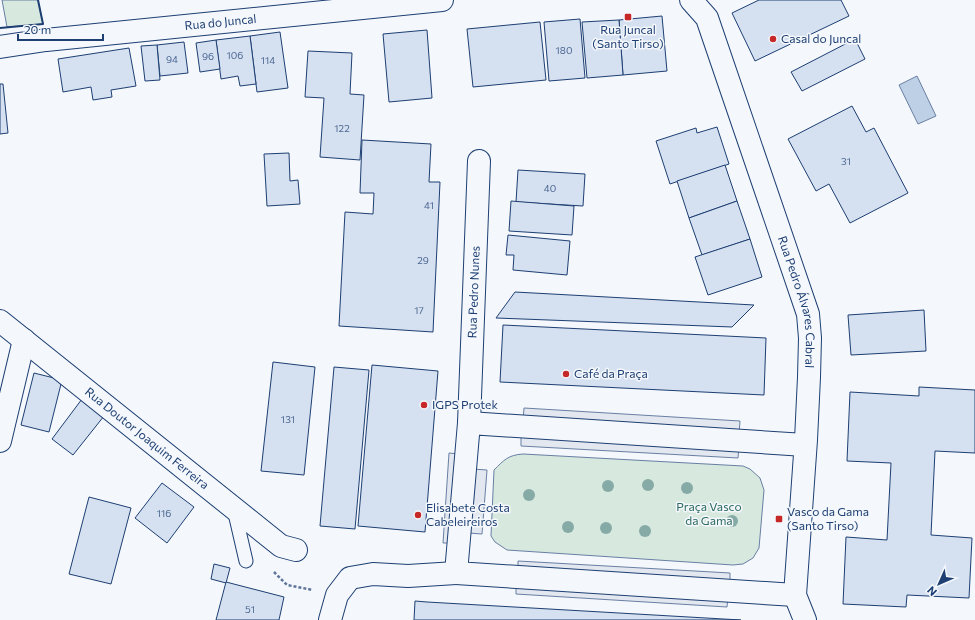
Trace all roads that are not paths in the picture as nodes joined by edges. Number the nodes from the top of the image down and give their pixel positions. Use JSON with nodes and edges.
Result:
{"nodes":[{"id":1,"x":442,"y":0,"type":"edge"},
{"id":2,"x":691,"y":0,"type":"edge"},
{"id":3,"x":0,"y":47,"type":"edge"},
{"id":4,"x":479,"y":161,"type":"dead end"},
{"id":5,"x":0,"y":321,"type":"edge"},
{"id":6,"x":24,"y":340,"type":"junction"},
{"id":7,"x":469,"y":423,"type":"junction"},
{"id":8,"x":0,"y":441,"type":"edge"},
{"id":9,"x":805,"y":446,"type":"junction"},
{"id":10,"x":233,"y":508,"type":"junction"},
{"id":11,"x":296,"y":550,"type":"dead end"},
{"id":12,"x":246,"y":561,"type":"road end"},
{"id":13,"x":456,"y":573,"type":"junction"},
{"id":14,"x":795,"y":595,"type":"junction"},
{"id":15,"x":330,"y":620,"type":"edge"},
{"id":16,"x":805,"y":620,"type":"edge"}],
"edges":[{"from":1,"to":3,"type":"street","name":"Rua do Juncal"},
{"from":2,"to":9,"type":"street","name":"Rua Pedro Álvares Cabral"},
{"from":4,"to":7,"type":"street","name":"Rua Pedro Nunes"},
{"from":5,"to":6,"type":"street","name":"Rua Doutor Joaquim Ferreira"},
{"from":6,"to":8,"type":"street"},
{"from":6,"to":10,"type":"street","name":"Rua Doutor Joaquim Ferreira"},
{"from":7,"to":9,"type":"street"},
{"from":7,"to":13,"type":"street"},
{"from":9,"to":14,"type":"street","name":"Rua Pedro Álvares Cabral"},
{"from":10,"to":11,"type":"street","name":"Rua Doutor Joaquim Ferreira"},
{"from":10,"to":12,"type":"lane"},
{"from":13,"to":14,"type":"street"},
{"from":13,"to":15,"type":"street"},
{"from":14,"to":16,"type":"street","name":"Rua Pedro Álvares Cabral"}]}
